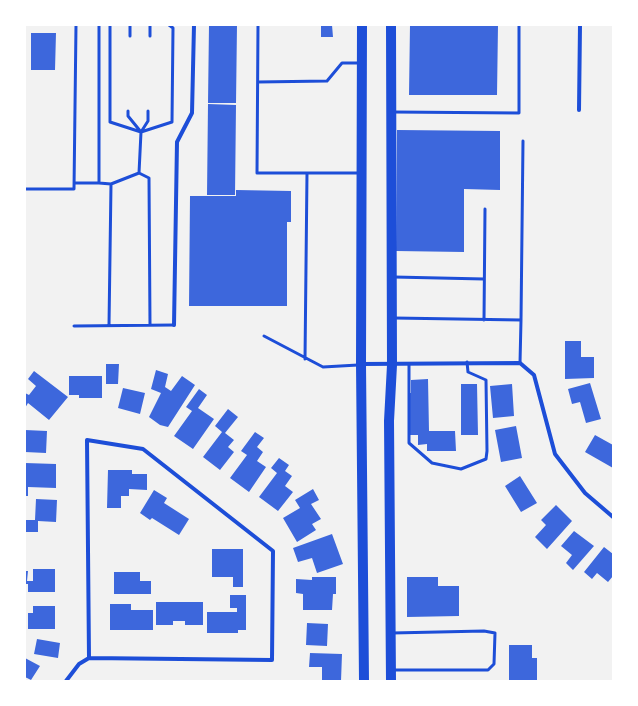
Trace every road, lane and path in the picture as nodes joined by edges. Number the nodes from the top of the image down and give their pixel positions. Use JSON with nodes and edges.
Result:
{"nodes":[{"id":1,"x":76,"y":25,"type":"edge"},
{"id":2,"x":98,"y":25,"type":"edge"},
{"id":3,"x":110,"y":25,"type":"edge"},
{"id":4,"x":130,"y":25,"type":"edge"},
{"id":5,"x":150,"y":25,"type":"edge"},
{"id":6,"x":169,"y":25,"type":"edge"},
{"id":7,"x":194,"y":25,"type":"edge"},
{"id":8,"x":258,"y":25,"type":"edge"},
{"id":9,"x":362,"y":25,"type":"edge"},
{"id":10,"x":391,"y":25,"type":"edge"},
{"id":11,"x":519,"y":25,"type":"edge"},
{"id":12,"x":580,"y":25,"type":"edge"},
{"id":13,"x":130,"y":36,"type":"dead end"},
{"id":14,"x":150,"y":36,"type":"dead end"},
{"id":15,"x":362,"y":63,"type":"junction"},
{"id":16,"x":258,"y":82,"type":"junction"},
{"id":17,"x":579,"y":110,"type":"dead end"},
{"id":18,"x":128,"y":111,"type":"dead end"},
{"id":19,"x":148,"y":111,"type":"dead end"},
{"id":20,"x":391,"y":112,"type":"junction"},
{"id":21,"x":141,"y":132,"type":"junction"},
{"id":22,"x":523,"y":141,"type":"dead end"},
{"id":23,"x":139,"y":173,"type":"junction"},
{"id":24,"x":307,"y":173,"type":"junction"},
{"id":25,"x":361,"y":173,"type":"junction"},
{"id":26,"x":75,"y":183,"type":"junction"},
{"id":27,"x":99,"y":183,"type":"junction"},
{"id":28,"x":111,"y":184,"type":"junction"},
{"id":29,"x":25,"y":189,"type":"edge"},
{"id":30,"x":486,"y":209,"type":"dead end"},
{"id":31,"x":392,"y":277,"type":"junction"},
{"id":32,"x":484,"y":278,"type":"junction"},
{"id":33,"x":392,"y":318,"type":"junction"},
{"id":34,"x":484,"y":320,"type":"junction"},
{"id":35,"x":521,"y":320,"type":"junction"},
{"id":36,"x":109,"y":325,"type":"junction"},
{"id":37,"x":150,"y":325,"type":"junction"},
{"id":38,"x":174,"y":325,"type":"joint"},
{"id":39,"x":74,"y":326,"type":"dead end"},
{"id":40,"x":264,"y":336,"type":"dead end"},
{"id":41,"x":305,"y":359,"type":"junction"},
{"id":42,"x":467,"y":362,"type":"junction"},
{"id":43,"x":520,"y":362,"type":"junction"},
{"id":44,"x":361,"y":364,"type":"junction"},
{"id":45,"x":392,"y":364,"type":"junction"},
{"id":46,"x":409,"y":364,"type":"junction"},
{"id":47,"x":613,"y":517,"type":"edge"},
{"id":48,"x":391,"y":633,"type":"junction"},
{"id":49,"x":89,"y":658,"type":"junction"},
{"id":50,"x":391,"y":670,"type":"junction"},
{"id":51,"x":66,"y":681,"type":"edge"},
{"id":52,"x":364,"y":681,"type":"edge"},
{"id":53,"x":391,"y":681,"type":"edge"}],
"edges":[{"from":1,"to":26,"type":"lane"},
{"from":2,"to":27,"type":"lane"},
{"from":3,"to":21,"type":"lane"},
{"from":4,"to":13,"type":"lane"},
{"from":5,"to":14,"type":"lane"},
{"from":6,"to":21,"type":"lane"},
{"from":7,"to":38,"type":"street"},
{"from":8,"to":16,"type":"lane"},
{"from":9,"to":15,"type":"main road"},
{"from":10,"to":20,"type":"main road"},
{"from":11,"to":20,"type":"lane"},
{"from":12,"to":17,"type":"street"},
{"from":15,"to":16,"type":"lane"},
{"from":15,"to":25,"type":"main road"},
{"from":16,"to":24,"type":"lane"},
{"from":18,"to":21,"type":"lane"},
{"from":19,"to":21,"type":"lane"},
{"from":20,"to":31,"type":"main road"},
{"from":21,"to":23,"type":"lane"},
{"from":22,"to":35,"type":"lane"},
{"from":23,"to":28,"type":"lane"},
{"from":23,"to":37,"type":"lane"},
{"from":24,"to":25,"type":"lane"},
{"from":24,"to":41,"type":"lane"},
{"from":25,"to":44,"type":"main road"},
{"from":26,"to":27,"type":"lane"},
{"from":26,"to":29,"type":"lane"},
{"from":27,"to":28,"type":"lane"},
{"from":28,"to":36,"type":"lane"},
{"from":30,"to":32,"type":"lane"},
{"from":31,"to":32,"type":"lane"},
{"from":31,"to":33,"type":"main road"},
{"from":32,"to":34,"type":"lane"},
{"from":33,"to":34,"type":"lane"},
{"from":33,"to":45,"type":"main road"},
{"from":34,"to":35,"type":"lane"},
{"from":35,"to":43,"type":"lane"},
{"from":36,"to":37,"type":"lane"},
{"from":36,"to":39,"type":"lane"},
{"from":37,"to":38,"type":"lane"},
{"from":40,"to":41,"type":"lane"},
{"from":41,"to":44,"type":"lane"},
{"from":42,"to":43,"type":"street"},
{"from":42,"to":46,"type":"street"},
{"from":42,"to":46,"type":"lane"},
{"from":43,"to":47,"type":"street"},
{"from":44,"to":45,"type":"street"},
{"from":44,"to":52,"type":"main road"},
{"from":45,"to":46,"type":"street"},
{"from":45,"to":48,"type":"main road"},
{"from":48,"to":50,"type":"main road"},
{"from":48,"to":50,"type":"lane"},
{"from":49,"to":49,"type":"street"},
{"from":49,"to":51,"type":"street"},
{"from":50,"to":53,"type":"main road"}]}
